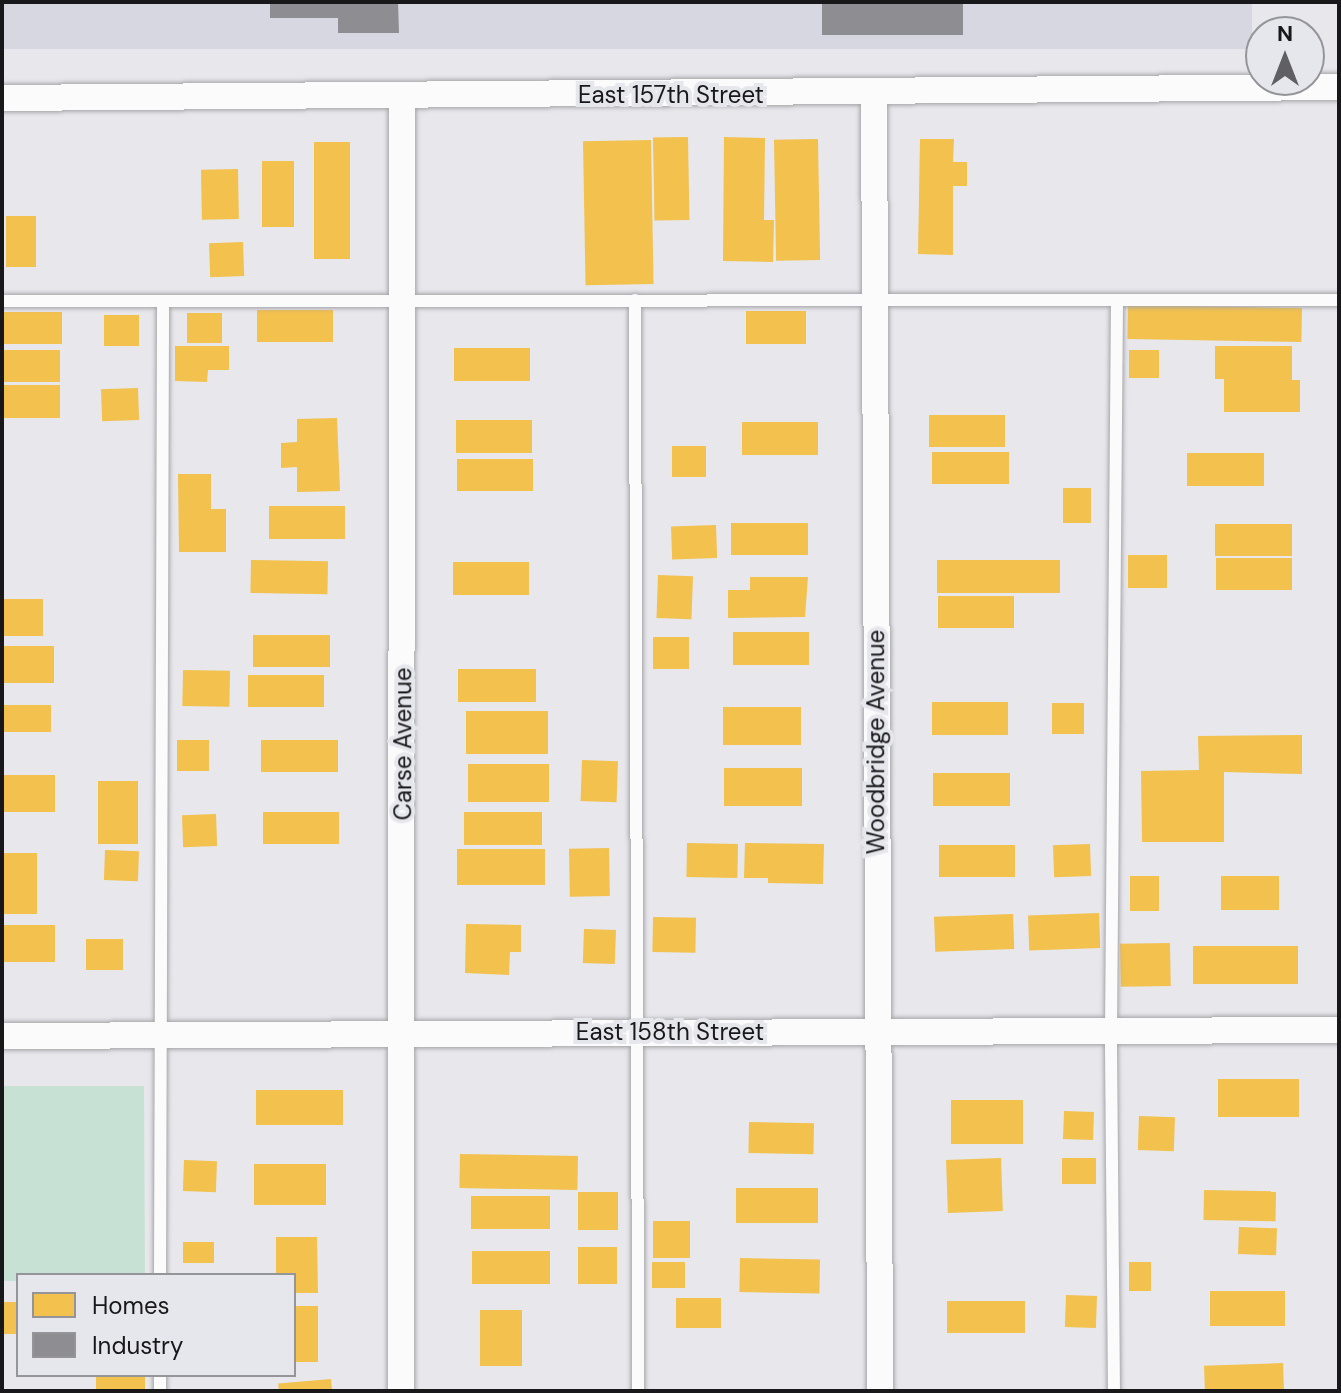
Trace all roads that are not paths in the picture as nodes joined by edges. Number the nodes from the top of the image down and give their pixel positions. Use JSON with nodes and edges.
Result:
{"nodes":[{"id":1,"x":1339,"y":87,"type":"edge"},
{"id":2,"x":874,"y":94,"type":"junction"},
{"id":3,"x":402,"y":97,"type":"junction"},
{"id":4,"x":2,"y":98,"type":"edge"},
{"id":5,"x":404,"y":300,"type":"junction"},
{"id":6,"x":635,"y":300,"type":"junction"},
{"id":7,"x":875,"y":300,"type":"junction"},
{"id":8,"x":1117,"y":300,"type":"junction"},
{"id":9,"x":1339,"y":300,"type":"edge"},
{"id":10,"x":2,"y":301,"type":"edge"},
{"id":11,"x":163,"y":301,"type":"junction"},
{"id":12,"x":877,"y":1030,"type":"junction"},
{"id":13,"x":1339,"y":1030,"type":"edge"},
{"id":14,"x":1111,"y":1031,"type":"junction"},
{"id":15,"x":637,"y":1032,"type":"junction"},
{"id":16,"x":402,"y":1033,"type":"junction"},
{"id":17,"x":160,"y":1035,"type":"junction"},
{"id":18,"x":2,"y":1036,"type":"edge"},
{"id":19,"x":160,"y":1273,"type":"edge"},
{"id":20,"x":401,"y":1391,"type":"edge"},
{"id":21,"x":638,"y":1391,"type":"edge"},
{"id":22,"x":880,"y":1391,"type":"edge"},
{"id":23,"x":1114,"y":1391,"type":"edge"}],
"edges":[{"from":1,"to":2,"type":"street","name":"East 157th Street"},
{"from":2,"to":3,"type":"street","name":"East 157th Street"},
{"from":2,"to":7,"type":"street","name":"Woodbridge Avenue"},
{"from":3,"to":4,"type":"street","name":"East 157th Street"},
{"from":3,"to":5,"type":"street","name":"Carse Avenue"},
{"from":5,"to":6,"type":"lane"},
{"from":5,"to":11,"type":"lane"},
{"from":5,"to":16,"type":"street","name":"Carse Avenue"},
{"from":6,"to":7,"type":"lane"},
{"from":6,"to":15,"type":"lane"},
{"from":7,"to":8,"type":"lane"},
{"from":7,"to":12,"type":"street","name":"Woodbridge Avenue"},
{"from":8,"to":9,"type":"lane"},
{"from":8,"to":14,"type":"lane"},
{"from":10,"to":11,"type":"lane"},
{"from":11,"to":17,"type":"lane"},
{"from":12,"to":14,"type":"street","name":"East 158th Street"},
{"from":12,"to":15,"type":"street","name":"East 158th Street"},
{"from":12,"to":22,"type":"street","name":"Woodbridge Avenue"},
{"from":13,"to":14,"type":"street","name":"East 158th Street"},
{"from":14,"to":23,"type":"lane"},
{"from":15,"to":16,"type":"street","name":"East 158th Street"},
{"from":15,"to":21,"type":"lane"},
{"from":16,"to":17,"type":"street","name":"East 158th Street"},
{"from":16,"to":20,"type":"street","name":"Carse Avenue"},
{"from":17,"to":18,"type":"street","name":"East 158th Street"},
{"from":17,"to":19,"type":"lane"}]}
